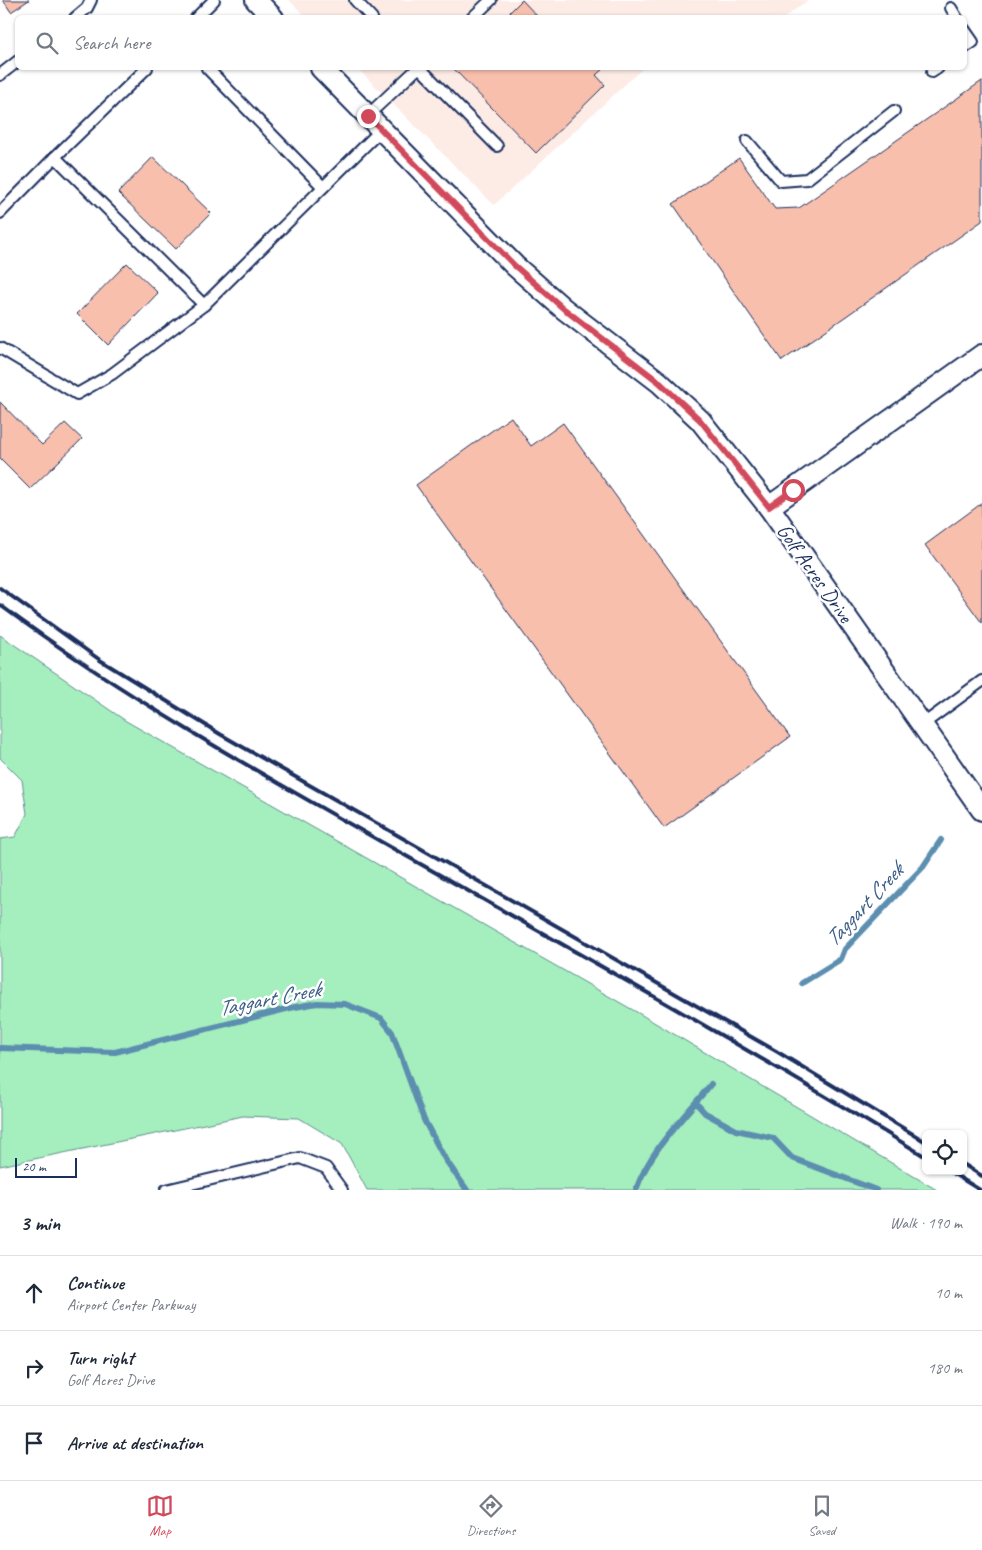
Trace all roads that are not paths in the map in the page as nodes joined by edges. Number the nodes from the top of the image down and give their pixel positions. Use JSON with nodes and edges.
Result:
{"nodes":[{"id":1,"x":91,"y":0,"type":"edge"},
{"id":2,"x":214,"y":0,"type":"edge"},
{"id":3,"x":256,"y":0,"type":"edge"},
{"id":4,"x":355,"y":0,"type":"edge"},
{"id":5,"x":491,"y":0,"type":"edge"},
{"id":6,"x":79,"y":15,"type":"edge"},
{"id":7,"x":199,"y":15,"type":"edge"},
{"id":8,"x":270,"y":15,"type":"edge"},
{"id":9,"x":369,"y":15,"type":"edge"},
{"id":10,"x":475,"y":15,"type":"edge"},
{"id":11,"x":967,"y":33,"type":"edge"},
{"id":12,"x":967,"y":46,"type":"edge"},
{"id":13,"x":15,"y":64,"type":"edge"},
{"id":14,"x":145,"y":70,"type":"edge"},
{"id":15,"x":209,"y":70,"type":"edge"},
{"id":16,"x":323,"y":70,"type":"edge"},
{"id":17,"x":417,"y":70,"type":"edge"},
{"id":18,"x":421,"y":70,"type":"edge"},
{"id":19,"x":0,"y":75,"type":"edge"},
{"id":20,"x":894,"y":111,"type":"dead end"},
{"id":21,"x":374,"y":123,"type":"junction"},
{"id":22,"x":747,"y":141,"type":"dead end"},
{"id":23,"x":497,"y":146,"type":"dead end"},
{"id":24,"x":55,"y":157,"type":"junction"},
{"id":25,"x":323,"y":187,"type":"junction"},
{"id":26,"x":0,"y":213,"type":"edge"},
{"id":27,"x":204,"y":305,"type":"junction"},
{"id":28,"x":0,"y":348,"type":"edge"},
{"id":29,"x":982,"y":355,"type":"edge"},
{"id":30,"x":769,"y":507,"type":"junction"},
{"id":31,"x":982,"y":681,"type":"edge"},
{"id":32,"x":922,"y":725,"type":"junction"},
{"id":33,"x":982,"y":810,"type":"edge"},
{"id":34,"x":166,"y":1190,"type":"edge"},
{"id":35,"x":342,"y":1190,"type":"edge"}],
"edges":[{"from":1,"to":6,"type":"lane"},
{"from":2,"to":7,"type":"lane"},
{"from":3,"to":8,"type":"street"},
{"from":4,"to":9,"type":"lane"},
{"from":5,"to":10,"type":"lane"},
{"from":11,"to":12,"type":"lane"},
{"from":13,"to":19,"type":"lane"},
{"from":14,"to":24,"type":"lane"},
{"from":15,"to":25,"type":"lane"},
{"from":16,"to":21,"type":"street","name":"Golf Acres Drive"},
{"from":17,"to":21,"type":"lane"},
{"from":18,"to":23,"type":"lane"},
{"from":20,"to":22,"type":"lane"},
{"from":21,"to":25,"type":"lane"},
{"from":21,"to":30,"type":"street","name":"Golf Acres Drive"},
{"from":24,"to":26,"type":"lane"},
{"from":24,"to":27,"type":"lane"},
{"from":25,"to":27,"type":"lane"},
{"from":27,"to":28,"type":"lane"},
{"from":29,"to":30,"type":"street"},
{"from":30,"to":32,"type":"street","name":"Golf Acres Drive"},
{"from":31,"to":32,"type":"lane"},
{"from":32,"to":33,"type":"street","name":"Golf Acres Drive"},
{"from":34,"to":35,"type":"lane"}]}
